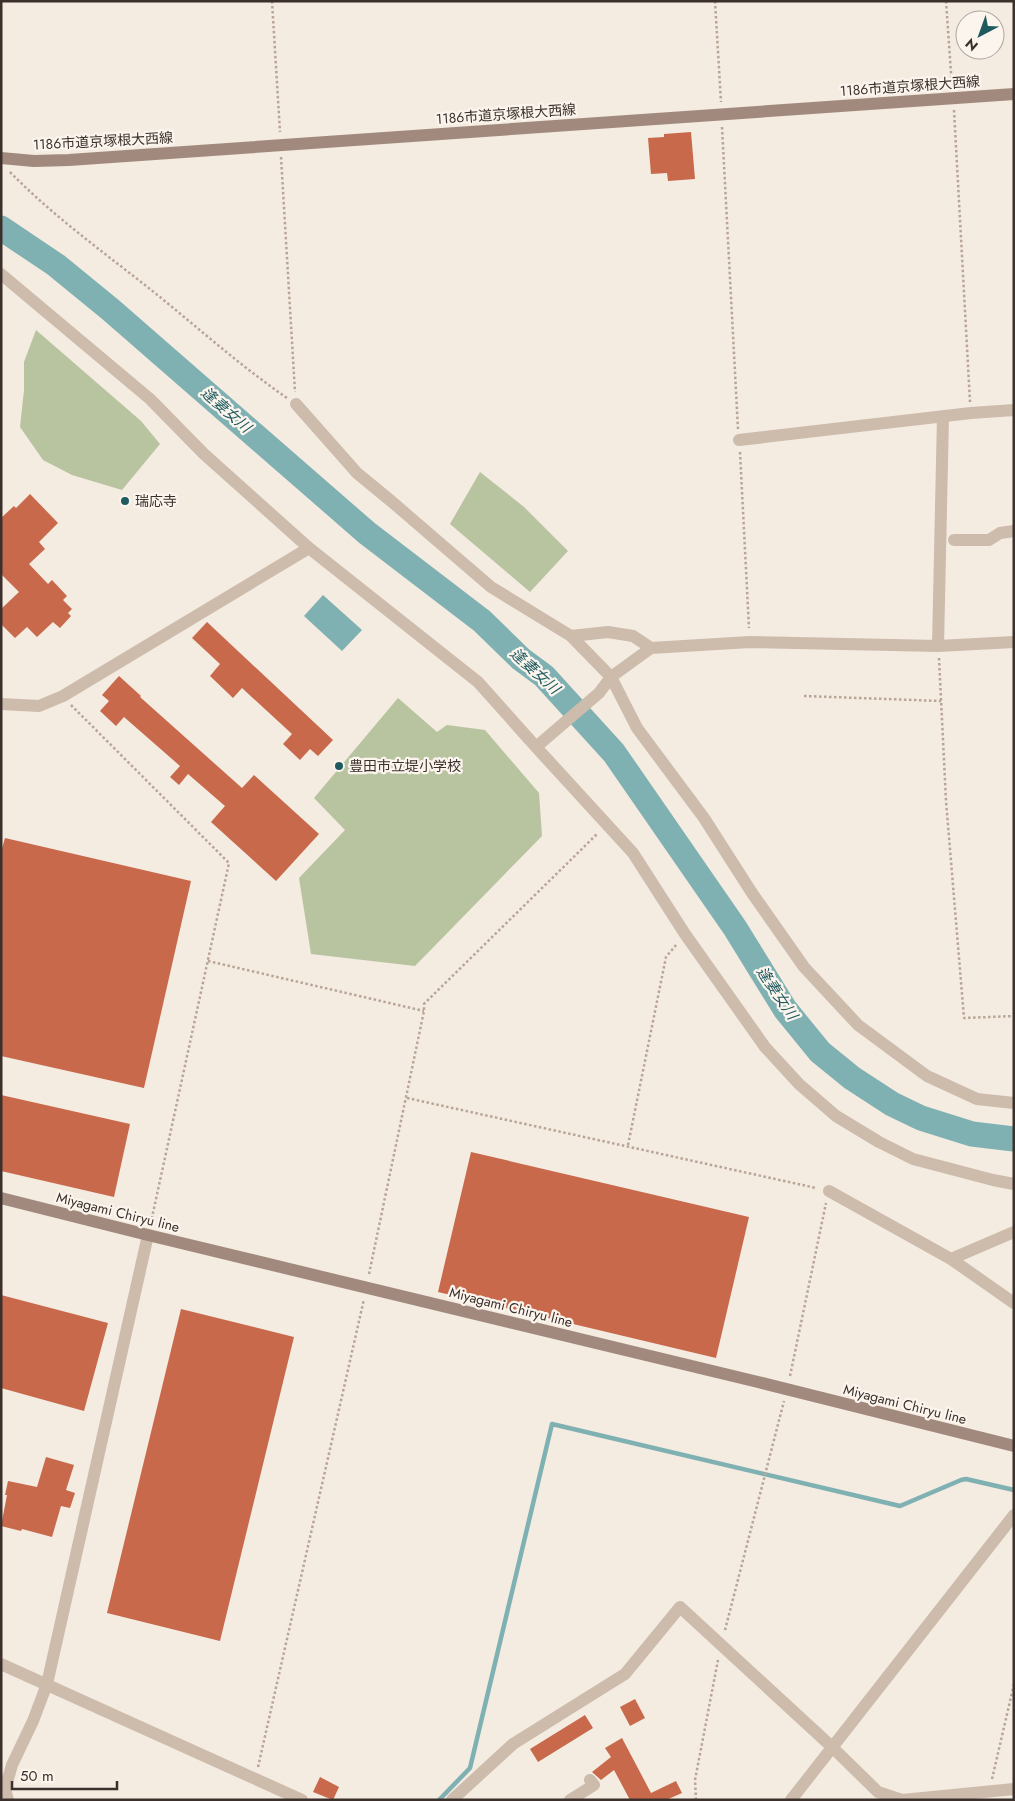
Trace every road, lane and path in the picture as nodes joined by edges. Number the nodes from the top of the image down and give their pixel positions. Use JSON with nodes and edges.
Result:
{"nodes":[{"id":1,"x":272,"y":1,"type":"edge"},
{"id":2,"x":715,"y":1,"type":"edge"},
{"id":3,"x":946,"y":1,"type":"edge"},
{"id":4,"x":1014,"y":94,"type":"edge"},
{"id":5,"x":953,"y":98,"type":"junction"},
{"id":6,"x":722,"y":114,"type":"junction"},
{"id":7,"x":280,"y":145,"type":"junction"},
{"id":8,"x":4,"y":158,"type":"edge"},
{"id":9,"x":1,"y":274,"type":"edge"},
{"id":10,"x":296,"y":404,"type":"junction"},
{"id":11,"x":1014,"y":410,"type":"edge"},
{"id":12,"x":970,"y":413,"type":"junction"},
{"id":13,"x":943,"y":416,"type":"junction"},
{"id":14,"x":739,"y":440,"type":"junction"},
{"id":15,"x":1014,"y":531,"type":"edge"},
{"id":16,"x":954,"y":540,"type":"dead end"},
{"id":17,"x":309,"y":548,"type":"junction"},
{"id":18,"x":571,"y":636,"type":"junction"},
{"id":19,"x":750,"y":642,"type":"junction"},
{"id":20,"x":1014,"y":642,"type":"edge"},
{"id":21,"x":938,"y":646,"type":"junction"},
{"id":22,"x":651,"y":648,"type":"junction"},
{"id":23,"x":611,"y":677,"type":"junction"},
{"id":24,"x":62,"y":696,"type":"junction"},
{"id":25,"x":804,"y":696,"type":"dead end"},
{"id":26,"x":941,"y":701,"type":"junction"},
{"id":27,"x":1,"y":704,"type":"edge"},
{"id":28,"x":540,"y":743,"type":"junction"},
{"id":29,"x":607,"y":824,"type":"junction"},
{"id":30,"x":685,"y":934,"type":"junction"},
{"id":31,"x":208,"y":961,"type":"junction"},
{"id":32,"x":424,"y":1011,"type":"junction"},
{"id":33,"x":1014,"y":1016,"type":"edge"},
{"id":34,"x":407,"y":1098,"type":"junction"},
{"id":35,"x":1014,"y":1103,"type":"edge"},
{"id":36,"x":628,"y":1145,"type":"junction"},
{"id":37,"x":1014,"y":1184,"type":"edge"},
{"id":38,"x":829,"y":1191,"type":"junction"},
{"id":39,"x":1,"y":1198,"type":"edge"},
{"id":40,"x":1014,"y":1232,"type":"edge"},
{"id":41,"x":148,"y":1236,"type":"junction"},
{"id":42,"x":951,"y":1259,"type":"junction"},
{"id":43,"x":366,"y":1287,"type":"junction"},
{"id":44,"x":1014,"y":1303,"type":"edge"},
{"id":45,"x":787,"y":1389,"type":"junction"},
{"id":46,"x":1014,"y":1446,"type":"edge"},
{"id":47,"x":1014,"y":1515,"type":"edge"},
{"id":48,"x":721,"y":1645,"type":"junction"},
{"id":49,"x":1,"y":1664,"type":"edge"},
{"id":50,"x":47,"y":1684,"type":"junction"},
{"id":51,"x":1014,"y":1684,"type":"edge"},
{"id":52,"x":832,"y":1747,"type":"junction"},
{"id":53,"x":256,"y":1778,"type":"junction"},
{"id":54,"x":590,"y":1780,"type":"dead end"},
{"id":55,"x":1014,"y":1789,"type":"edge"},
{"id":56,"x":987,"y":1795,"type":"edge"},
{"id":57,"x":8,"y":1800,"type":"edge"},
{"id":58,"x":302,"y":1800,"type":"edge"},
{"id":59,"x":452,"y":1800,"type":"edge"},
{"id":60,"x":570,"y":1800,"type":"edge"},
{"id":61,"x":696,"y":1800,"type":"edge"},
{"id":62,"x":791,"y":1800,"type":"edge"}],
"edges":[{"from":1,"to":7,"type":"path"},
{"from":2,"to":6,"type":"path"},
{"from":3,"to":5,"type":"path"},
{"from":4,"to":5,"type":"main road","name":"1186市道京塚根大西線"},
{"from":5,"to":6,"type":"main road","name":"1186市道京塚根大西線"},
{"from":5,"to":12,"type":"path"},
{"from":6,"to":7,"type":"main road","name":"1186市道京塚根大西線"},
{"from":6,"to":14,"type":"path"},
{"from":7,"to":8,"type":"main road","name":"1186市道京塚根大西線"},
{"from":7,"to":10,"type":"path"},
{"from":8,"to":10,"type":"path"},
{"from":9,"to":17,"type":"street"},
{"from":10,"to":18,"type":"street"},
{"from":11,"to":12,"type":"street"},
{"from":12,"to":13,"type":"street"},
{"from":13,"to":14,"type":"street"},
{"from":13,"to":21,"type":"street"},
{"from":14,"to":19,"type":"path"},
{"from":15,"to":16,"type":"street"},
{"from":17,"to":24,"type":"street"},
{"from":17,"to":28,"type":"street"},
{"from":18,"to":22,"type":"street"},
{"from":18,"to":23,"type":"street"},
{"from":19,"to":21,"type":"street"},
{"from":19,"to":22,"type":"street"},
{"from":20,"to":21,"type":"street"},
{"from":21,"to":26,"type":"path"},
{"from":22,"to":23,"type":"street"},
{"from":23,"to":28,"type":"street"},
{"from":23,"to":35,"type":"street"},
{"from":24,"to":27,"type":"street"},
{"from":24,"to":31,"type":"path"},
{"from":25,"to":26,"type":"path"},
{"from":26,"to":33,"type":"path"},
{"from":28,"to":29,"type":"street"},
{"from":29,"to":30,"type":"street"},
{"from":29,"to":32,"type":"path"},
{"from":30,"to":36,"type":"path"},
{"from":30,"to":37,"type":"street"},
{"from":31,"to":32,"type":"path"},
{"from":31,"to":41,"type":"path"},
{"from":32,"to":34,"type":"path"},
{"from":34,"to":36,"type":"path"},
{"from":34,"to":43,"type":"path"},
{"from":36,"to":38,"type":"path"},
{"from":38,"to":42,"type":"street"},
{"from":38,"to":45,"type":"path"},
{"from":39,"to":41,"type":"main road","name":"Miyagami Chiryu line"},
{"from":40,"to":42,"type":"street"},
{"from":41,"to":43,"type":"main road","name":"Miyagami Chiryu line"},
{"from":41,"to":50,"type":"street"},
{"from":42,"to":44,"type":"street"},
{"from":43,"to":45,"type":"main road","name":"Miyagami Chiryu line"},
{"from":43,"to":53,"type":"path"},
{"from":45,"to":46,"type":"main road","name":"Miyagami Chiryu line"},
{"from":45,"to":48,"type":"path"},
{"from":47,"to":52,"type":"street"},
{"from":48,"to":52,"type":"street"},
{"from":48,"to":59,"type":"street"},
{"from":48,"to":61,"type":"path"},
{"from":49,"to":50,"type":"street"},
{"from":50,"to":53,"type":"street"},
{"from":50,"to":57,"type":"street"},
{"from":51,"to":56,"type":"path"},
{"from":52,"to":56,"type":"street"},
{"from":52,"to":62,"type":"street"},
{"from":53,"to":58,"type":"street"},
{"from":54,"to":60,"type":"street"},
{"from":55,"to":56,"type":"street"}]}
